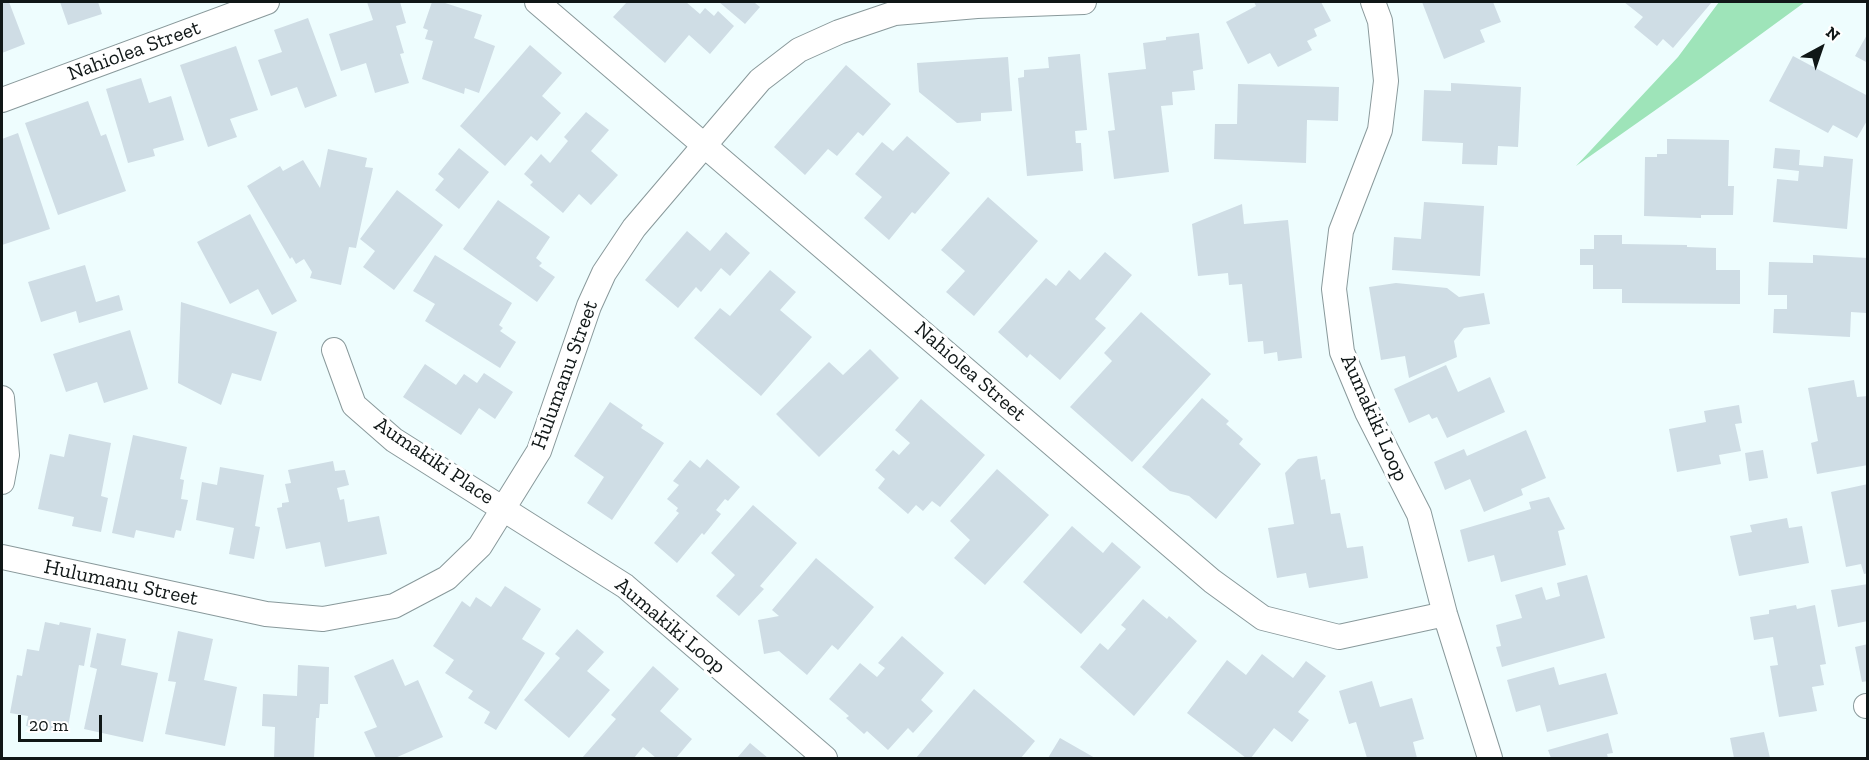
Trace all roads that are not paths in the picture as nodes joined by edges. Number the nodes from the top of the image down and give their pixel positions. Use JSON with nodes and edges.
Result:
{"nodes":[{"id":1,"x":267,"y":2,"type":"edge"},
{"id":2,"x":537,"y":2,"type":"edge"},
{"id":3,"x":1084,"y":2,"type":"edge"},
{"id":4,"x":1373,"y":2,"type":"edge"},
{"id":5,"x":977,"y":4,"type":"edge"},
{"id":6,"x":2,"y":100,"type":"edge"},
{"id":7,"x":705,"y":144,"type":"junction"},
{"id":8,"x":334,"y":350,"type":"dead end"},
{"id":9,"x":2,"y":398,"type":"edge"},
{"id":10,"x":2,"y":482,"type":"edge"},
{"id":11,"x":503,"y":508,"type":"junction"},
{"id":12,"x":2,"y":557,"type":"edge"},
{"id":13,"x":1445,"y":614,"type":"junction"},
{"id":14,"x":825,"y":759,"type":"edge"},
{"id":15,"x":1490,"y":759,"type":"edge"}],
"edges":[{"from":1,"to":6,"type":"street","name":"Nahiolea Street"},
{"from":2,"to":7,"type":"street","name":"Nahiolea Street"},
{"from":3,"to":5,"type":"street","name":"Hulumanu Street"},
{"from":4,"to":13,"type":"street","name":"Aumakiki Loop"},
{"from":5,"to":7,"type":"street","name":"Hulumanu Street"},
{"from":7,"to":11,"type":"street","name":"Hulumanu Street"},
{"from":7,"to":13,"type":"street","name":"Nahiolea Street"},
{"from":8,"to":11,"type":"street","name":"Aumakiki Place"},
{"from":9,"to":10,"type":"street"},
{"from":11,"to":12,"type":"street","name":"Hulumanu Street"},
{"from":11,"to":14,"type":"street","name":"Aumakiki Loop"},
{"from":13,"to":15,"type":"street","name":"Aumakiki Loop"}]}
